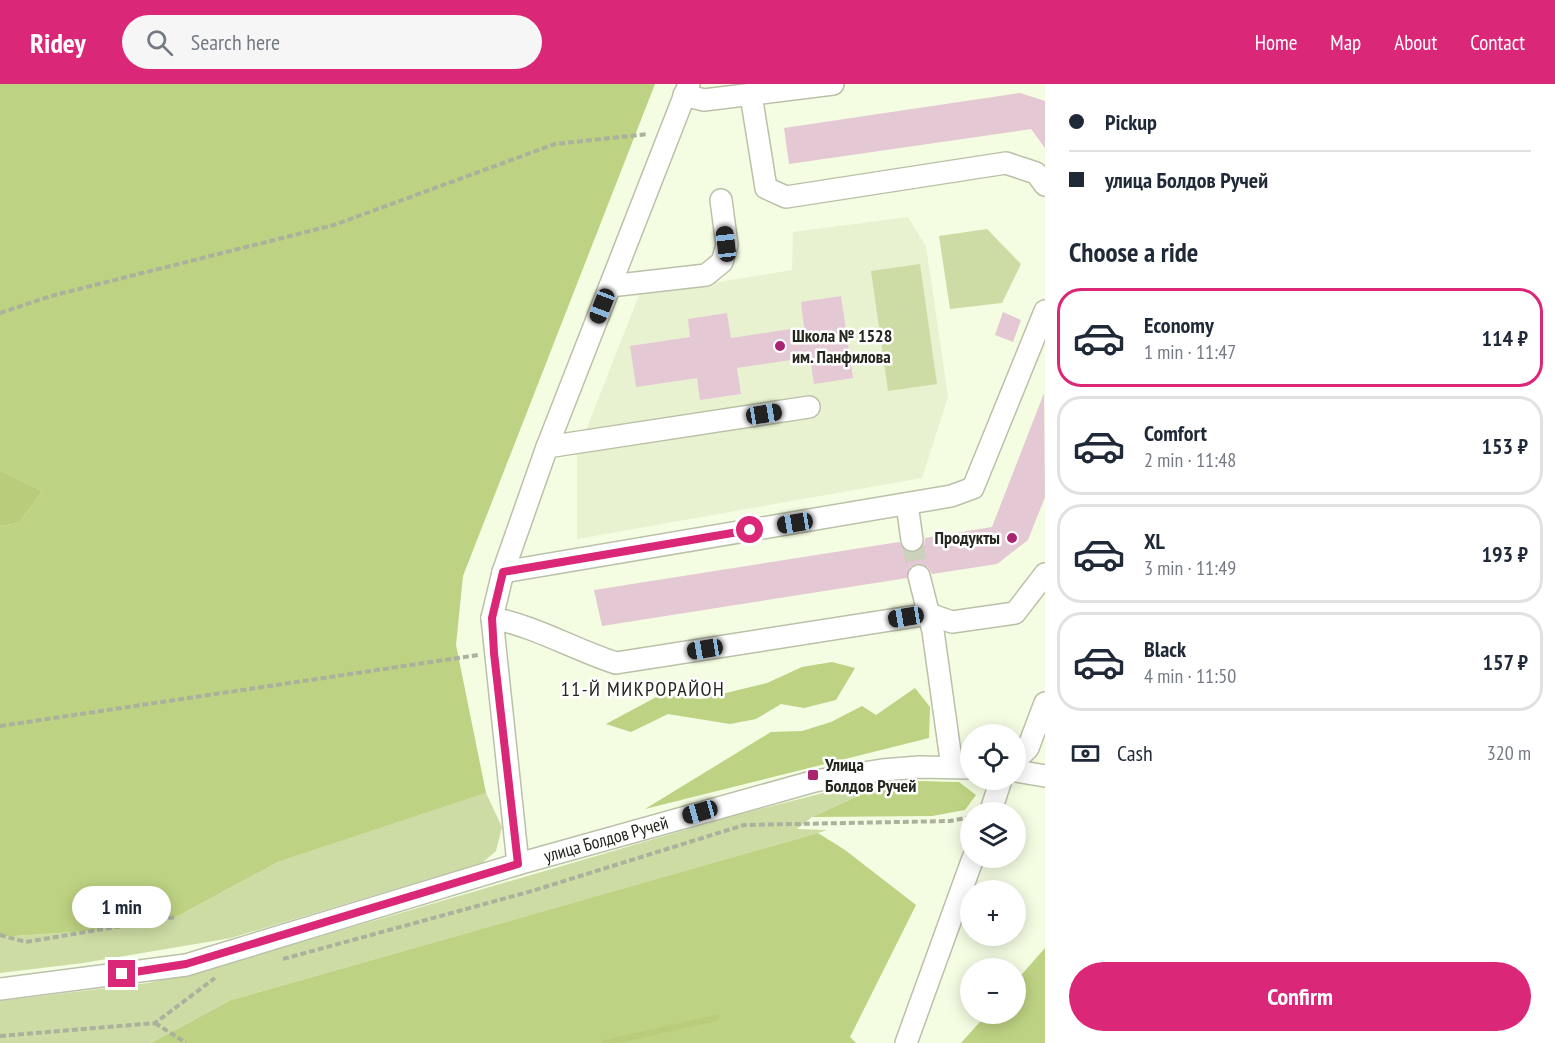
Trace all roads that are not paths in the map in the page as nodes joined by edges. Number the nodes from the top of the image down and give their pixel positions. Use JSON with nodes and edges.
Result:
{"nodes":[{"id":1,"x":833,"y":84,"type":"edge"},
{"id":2,"x":687,"y":90,"type":"edge"},
{"id":3,"x":751,"y":95,"type":"junction"},
{"id":4,"x":1045,"y":185,"type":"edge"},
{"id":5,"x":721,"y":200,"type":"dead end"},
{"id":6,"x":610,"y":286,"type":"junction"},
{"id":7,"x":1045,"y":311,"type":"edge"},
{"id":8,"x":809,"y":407,"type":"dead end"},
{"id":9,"x":547,"y":447,"type":"junction"},
{"id":10,"x":907,"y":504,"type":"junction"},
{"id":11,"x":912,"y":540,"type":"tunnel mouth"},
{"id":12,"x":503,"y":572,"type":"junction"},
{"id":13,"x":1045,"y":574,"type":"edge"},
{"id":14,"x":919,"y":576,"type":"tunnel mouth"},
{"id":15,"x":929,"y":614,"type":"junction"},
{"id":16,"x":492,"y":618,"type":"junction"},
{"id":17,"x":1045,"y":703,"type":"edge"},
{"id":18,"x":1026,"y":750,"type":"edge"},
{"id":19,"x":960,"y":763,"type":"edge"},
{"id":20,"x":960,"y":768,"type":"edge"},
{"id":21,"x":1026,"y":773,"type":"edge"},
{"id":22,"x":1045,"y":776,"type":"edge"},
{"id":23,"x":518,"y":864,"type":"junction"},
{"id":24,"x":970,"y":868,"type":"edge"},
{"id":25,"x":0,"y":989,"type":"edge"},
{"id":26,"x":906,"y":1043,"type":"edge"}],
"edges":[{"from":1,"to":3,"type":"street"},
{"from":2,"to":3,"type":"street"},
{"from":2,"to":6,"type":"street"},
{"from":3,"to":4,"type":"street"},
{"from":5,"to":6,"type":"street"},
{"from":6,"to":9,"type":"street"},
{"from":7,"to":10,"type":"street"},
{"from":8,"to":9,"type":"street"},
{"from":9,"to":12,"type":"street"},
{"from":10,"to":11,"type":"street"},
{"from":10,"to":12,"type":"street"},
{"from":12,"to":16,"type":"street"},
{"from":13,"to":15,"type":"street"},
{"from":14,"to":15,"type":"street"},
{"from":15,"to":16,"type":"street"},
{"from":15,"to":19,"type":"street"},
{"from":16,"to":23,"type":"street"},
{"from":17,"to":18,"type":"street"},
{"from":20,"to":23,"type":"street","name":"улица Болдов Ручей"},
{"from":21,"to":22,"type":"street"},
{"from":23,"to":25,"type":"street","name":"улица Болдов Ручей"},
{"from":24,"to":26,"type":"street"}]}
